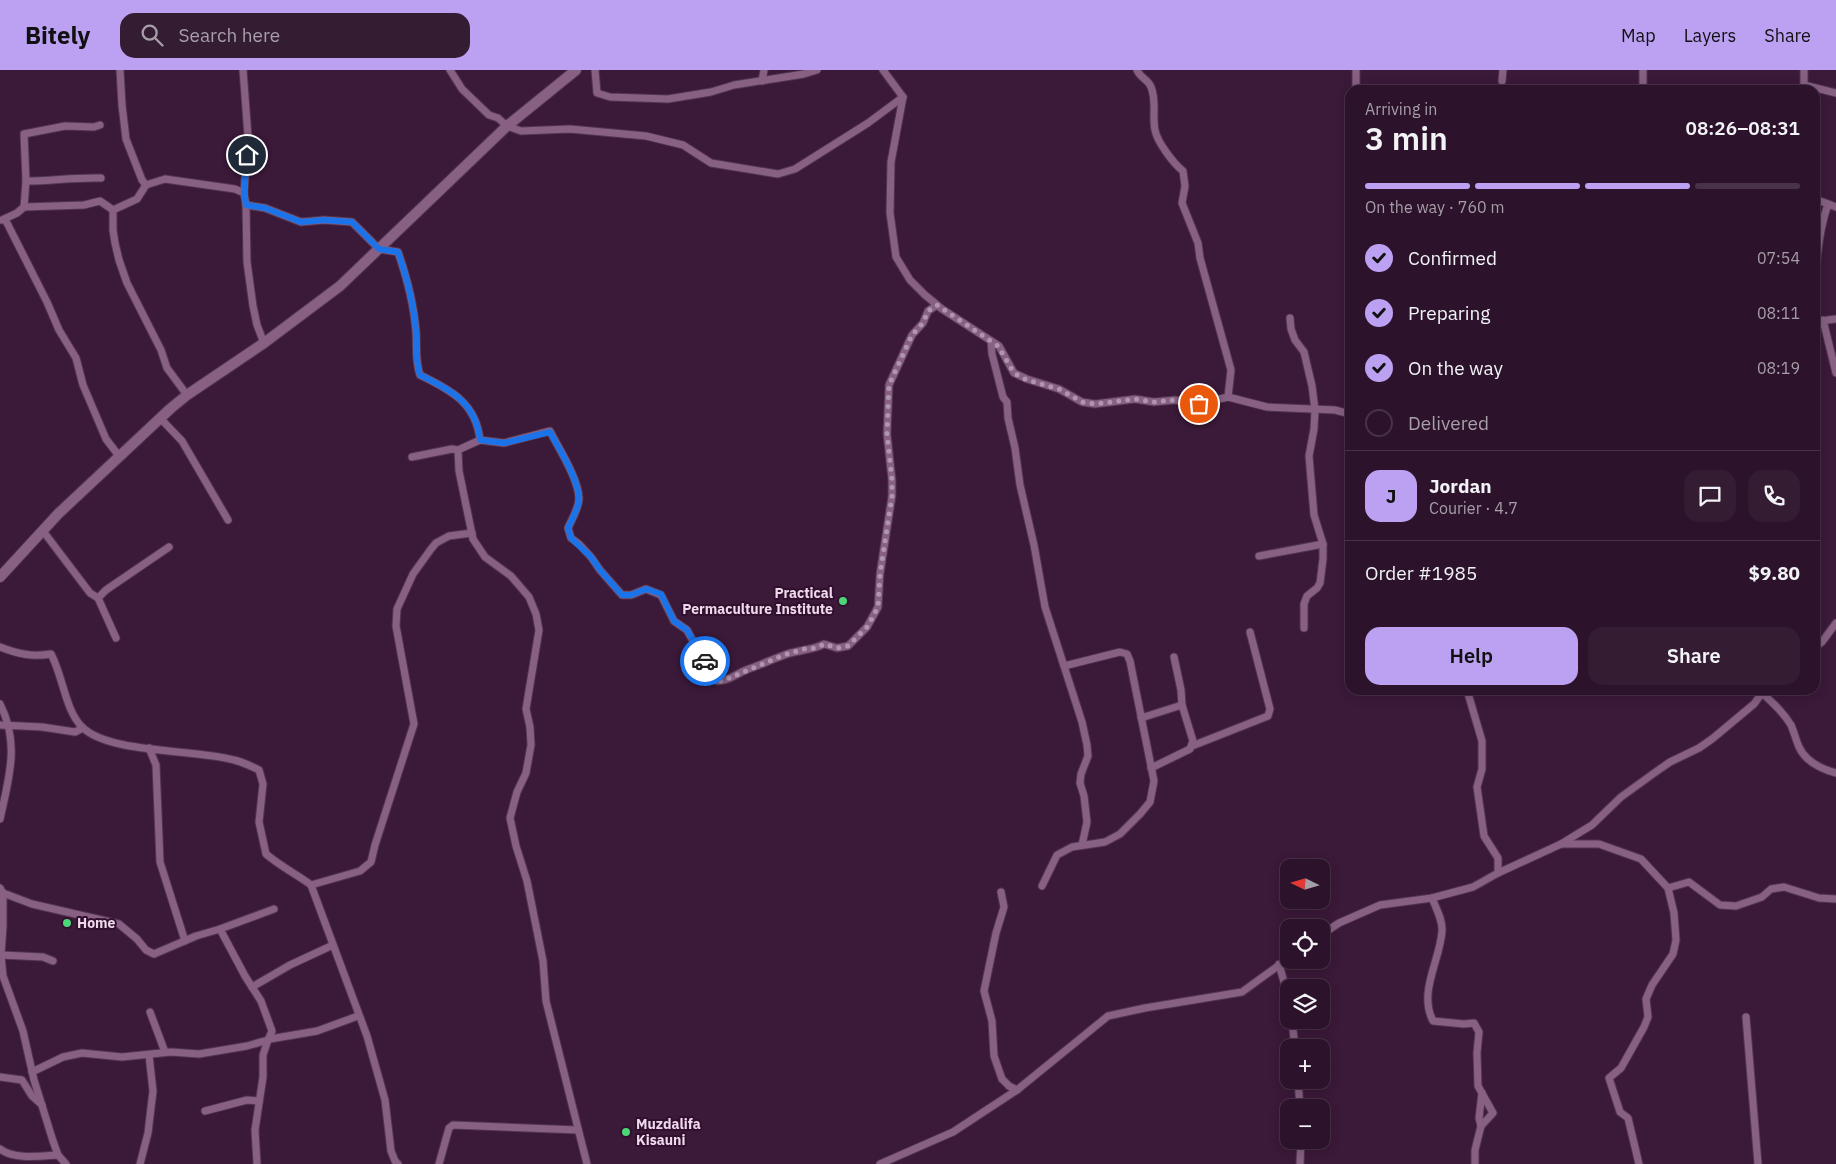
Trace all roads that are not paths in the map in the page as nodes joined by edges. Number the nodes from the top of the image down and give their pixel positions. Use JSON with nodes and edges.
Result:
{"nodes":[{"id":1,"x":120,"y":70,"type":"edge"},
{"id":2,"x":243,"y":70,"type":"edge"},
{"id":3,"x":450,"y":70,"type":"edge"},
{"id":4,"x":576,"y":70,"type":"edge"},
{"id":5,"x":595,"y":70,"type":"edge"},
{"id":6,"x":764,"y":70,"type":"edge"},
{"id":7,"x":817,"y":70,"type":"edge"},
{"id":8,"x":883,"y":70,"type":"edge"},
{"id":9,"x":1137,"y":70,"type":"edge"},
{"id":10,"x":1356,"y":70,"type":"edge"},
{"id":11,"x":1503,"y":70,"type":"edge"},
{"id":12,"x":1643,"y":70,"type":"edge"},
{"id":13,"x":1804,"y":70,"type":"edge"},
{"id":14,"x":762,"y":81,"type":"junction"},
{"id":15,"x":1502,"y":81,"type":"dead end"},
{"id":16,"x":1356,"y":85,"type":"edge"},
{"id":17,"x":1643,"y":85,"type":"edge"},
{"id":18,"x":1804,"y":85,"type":"edge"},
{"id":19,"x":1820,"y":90,"type":"edge"},
{"id":20,"x":1836,"y":93,"type":"edge"},
{"id":21,"x":903,"y":97,"type":"junction"},
{"id":22,"x":100,"y":125,"type":"dead end"},
{"id":23,"x":507,"y":126,"type":"junction"},
{"id":24,"x":101,"y":178,"type":"dead end"},
{"id":25,"x":26,"y":181,"type":"junction"},
{"id":26,"x":146,"y":185,"type":"junction"},
{"id":27,"x":244,"y":193,"type":"junction"},
{"id":28,"x":1820,"y":201,"type":"edge"},
{"id":29,"x":1828,"y":204,"type":"junction"},
{"id":30,"x":246,"y":205,"type":"junction"},
{"id":31,"x":24,"y":207,"type":"junction"},
{"id":32,"x":1836,"y":207,"type":"edge"},
{"id":33,"x":113,"y":210,"type":"junction"},
{"id":34,"x":2,"y":220,"type":"edge"},
{"id":35,"x":1820,"y":230,"type":"edge"},
{"id":36,"x":388,"y":241,"type":"junction"},
{"id":37,"x":379,"y":249,"type":"junction"},
{"id":38,"x":398,"y":252,"type":"junction"},
{"id":39,"x":937,"y":305,"type":"junction"},
{"id":40,"x":1290,"y":318,"type":"dead end"},
{"id":41,"x":1836,"y":319,"type":"edge"},
{"id":42,"x":1820,"y":321,"type":"edge"},
{"id":43,"x":1820,"y":327,"type":"edge"},
{"id":44,"x":991,"y":341,"type":"junction"},
{"id":45,"x":264,"y":342,"type":"junction"},
{"id":46,"x":1836,"y":373,"type":"edge"},
{"id":47,"x":187,"y":395,"type":"junction"},
{"id":48,"x":1228,"y":397,"type":"junction"},
{"id":49,"x":1315,"y":410,"type":"junction"},
{"id":50,"x":1345,"y":413,"type":"edge"},
{"id":51,"x":160,"y":418,"type":"junction"},
{"id":52,"x":480,"y":440,"type":"junction"},
{"id":53,"x":458,"y":450,"type":"junction"},
{"id":54,"x":119,"y":456,"type":"junction"},
{"id":55,"x":412,"y":457,"type":"dead end"},
{"id":56,"x":228,"y":520,"type":"dead end"},
{"id":57,"x":42,"y":531,"type":"junction"},
{"id":58,"x":472,"y":532,"type":"junction"},
{"id":59,"x":1322,"y":544,"type":"junction"},
{"id":60,"x":169,"y":548,"type":"dead end"},
{"id":61,"x":1259,"y":556,"type":"dead end"},
{"id":62,"x":0,"y":577,"type":"edge"},
{"id":63,"x":98,"y":598,"type":"junction"},
{"id":64,"x":1836,"y":623,"type":"edge"},
{"id":65,"x":1304,"y":628,"type":"dead end"},
{"id":66,"x":1250,"y":632,"type":"dead end"},
{"id":67,"x":116,"y":638,"type":"dead end"},
{"id":68,"x":1820,"y":644,"type":"edge"},
{"id":69,"x":0,"y":647,"type":"edge"},
{"id":70,"x":1174,"y":657,"type":"dead end"},
{"id":71,"x":1064,"y":666,"type":"junction"},
{"id":72,"x":1468,"y":695,"type":"edge"},
{"id":73,"x":1760,"y":695,"type":"edge"},
{"id":74,"x":1766,"y":695,"type":"edge"},
{"id":75,"x":0,"y":704,"type":"edge"},
{"id":76,"x":1182,"y":706,"type":"junction"},
{"id":77,"x":1141,"y":718,"type":"junction"},
{"id":78,"x":0,"y":725,"type":"edge"},
{"id":79,"x":8,"y":725,"type":"junction"},
{"id":80,"x":83,"y":728,"type":"junction"},
{"id":81,"x":1192,"y":746,"type":"junction"},
{"id":82,"x":150,"y":748,"type":"junction"},
{"id":83,"x":1151,"y":768,"type":"junction"},
{"id":84,"x":1836,"y":773,"type":"edge"},
{"id":85,"x":0,"y":818,"type":"edge"},
{"id":86,"x":1082,"y":844,"type":"junction"},
{"id":87,"x":1561,"y":844,"type":"junction"},
{"id":88,"x":1498,"y":874,"type":"junction"},
{"id":89,"x":311,"y":885,"type":"junction"},
{"id":90,"x":1042,"y":886,"type":"dead end"},
{"id":91,"x":1668,"y":888,"type":"junction"},
{"id":92,"x":1,"y":890,"type":"edge"},
{"id":93,"x":1001,"y":892,"type":"dead end"},
{"id":94,"x":1432,"y":898,"type":"junction"},
{"id":95,"x":1836,"y":899,"type":"edge"},
{"id":96,"x":274,"y":909,"type":"dead end"},
{"id":97,"x":2,"y":926,"type":"edge"},
{"id":98,"x":220,"y":929,"type":"junction"},
{"id":99,"x":1330,"y":929,"type":"edge"},
{"id":100,"x":185,"y":941,"type":"junction"},
{"id":101,"x":333,"y":945,"type":"junction"},
{"id":102,"x":1,"y":955,"type":"edge"},
{"id":103,"x":53,"y":961,"type":"dead end"},
{"id":104,"x":1279,"y":964,"type":"joint"},
{"id":105,"x":1283,"y":979,"type":"edge"},
{"id":106,"x":252,"y":987,"type":"junction"},
{"id":107,"x":150,"y":1012,"type":"dead end"},
{"id":108,"x":358,"y":1016,"type":"junction"},
{"id":109,"x":1746,"y":1017,"type":"dead end"},
{"id":110,"x":269,"y":1039,"type":"junction"},
{"id":111,"x":165,"y":1052,"type":"junction"},
{"id":112,"x":149,"y":1055,"type":"junction"},
{"id":113,"x":32,"y":1072,"type":"junction"},
{"id":114,"x":0,"y":1076,"type":"edge"},
{"id":115,"x":1018,"y":1090,"type":"junction"},
{"id":116,"x":1482,"y":1093,"type":"junction"},
{"id":117,"x":260,"y":1101,"type":"junction"},
{"id":118,"x":42,"y":1106,"type":"junction"},
{"id":119,"x":205,"y":1111,"type":"dead end"},
{"id":120,"x":1481,"y":1126,"type":"junction"},
{"id":121,"x":578,"y":1130,"type":"junction"},
{"id":122,"x":0,"y":1149,"type":"edge"},
{"id":123,"x":1301,"y":1149,"type":"edge"},
{"id":124,"x":58,"y":1155,"type":"junction"},
{"id":125,"x":66,"y":1164,"type":"edge"},
{"id":126,"x":140,"y":1164,"type":"edge"},
{"id":127,"x":256,"y":1164,"type":"edge"},
{"id":128,"x":398,"y":1164,"type":"edge"},
{"id":129,"x":439,"y":1164,"type":"edge"},
{"id":130,"x":587,"y":1164,"type":"edge"},
{"id":131,"x":880,"y":1164,"type":"edge"},
{"id":132,"x":1300,"y":1164,"type":"edge"},
{"id":133,"x":1475,"y":1164,"type":"edge"},
{"id":134,"x":1639,"y":1164,"type":"edge"},
{"id":135,"x":1758,"y":1164,"type":"edge"}],
"edges":[{"from":1,"to":26,"type":"street"},
{"from":2,"to":27,"type":"street"},
{"from":3,"to":23,"type":"street"},
{"from":4,"to":23,"type":"main road"},
{"from":5,"to":14,"type":"street"},
{"from":6,"to":14,"type":"street"},
{"from":7,"to":14,"type":"street"},
{"from":8,"to":21,"type":"street"},
{"from":9,"to":48,"type":"street"},
{"from":10,"to":16,"type":"street"},
{"from":11,"to":15,"type":"street"},
{"from":12,"to":17,"type":"street"},
{"from":13,"to":18,"type":"street"},
{"from":19,"to":20,"type":"street"},
{"from":21,"to":23,"type":"street"},
{"from":21,"to":39,"type":"street"},
{"from":22,"to":25,"type":"street"},
{"from":23,"to":36,"type":"main road"},
{"from":24,"to":25,"type":"street"},
{"from":25,"to":31,"type":"street"},
{"from":26,"to":27,"type":"street"},
{"from":26,"to":33,"type":"street"},
{"from":27,"to":30,"type":"street"},
{"from":28,"to":29,"type":"street"},
{"from":29,"to":32,"type":"street"},
{"from":29,"to":35,"type":"street"},
{"from":30,"to":37,"type":"street"},
{"from":30,"to":45,"type":"street"},
{"from":31,"to":33,"type":"street"},
{"from":31,"to":34,"type":"street"},
{"from":33,"to":47,"type":"street"},
{"from":34,"to":54,"type":"street"},
{"from":36,"to":37,"type":"main road"},
{"from":36,"to":38,"type":"street"},
{"from":37,"to":38,"type":"street"},
{"from":37,"to":45,"type":"main road"},
{"from":38,"to":52,"type":"street"},
{"from":39,"to":44,"type":"street"},
{"from":39,"to":52,"type":"street"},
{"from":40,"to":49,"type":"street"},
{"from":41,"to":42,"type":"street"},
{"from":43,"to":46,"type":"street"},
{"from":44,"to":48,"type":"street"},
{"from":44,"to":71,"type":"street"},
{"from":45,"to":47,"type":"main road"},
{"from":47,"to":51,"type":"main road"},
{"from":48,"to":49,"type":"street"},
{"from":49,"to":50,"type":"street"},
{"from":49,"to":59,"type":"street"},
{"from":51,"to":54,"type":"main road"},
{"from":51,"to":56,"type":"street"},
{"from":52,"to":53,"type":"street"},
{"from":53,"to":55,"type":"street"},
{"from":53,"to":58,"type":"street"},
{"from":54,"to":57,"type":"main road"},
{"from":57,"to":62,"type":"main road"},
{"from":57,"to":63,"type":"street"},
{"from":58,"to":89,"type":"street"},
{"from":58,"to":121,"type":"street"},
{"from":59,"to":61,"type":"street"},
{"from":59,"to":65,"type":"street"},
{"from":60,"to":63,"type":"street"},
{"from":63,"to":67,"type":"street"},
{"from":64,"to":68,"type":"street"},
{"from":66,"to":81,"type":"street"},
{"from":69,"to":80,"type":"street"},
{"from":70,"to":76,"type":"street"},
{"from":71,"to":77,"type":"street"},
{"from":71,"to":86,"type":"street"},
{"from":72,"to":88,"type":"street"},
{"from":73,"to":87,"type":"street"},
{"from":74,"to":84,"type":"street"},
{"from":75,"to":79,"type":"street"},
{"from":76,"to":77,"type":"street"},
{"from":76,"to":81,"type":"street"},
{"from":77,"to":83,"type":"street"},
{"from":78,"to":79,"type":"street"},
{"from":79,"to":80,"type":"street"},
{"from":79,"to":85,"type":"street"},
{"from":80,"to":82,"type":"street"},
{"from":81,"to":83,"type":"street"},
{"from":82,"to":89,"type":"street"},
{"from":82,"to":100,"type":"street"},
{"from":83,"to":86,"type":"street"},
{"from":86,"to":90,"type":"street"},
{"from":87,"to":88,"type":"street"},
{"from":87,"to":91,"type":"street"},
{"from":88,"to":94,"type":"street"},
{"from":89,"to":101,"type":"street"},
{"from":91,"to":95,"type":"street"},
{"from":91,"to":134,"type":"street"},
{"from":92,"to":97,"type":"street"},
{"from":92,"to":100,"type":"street"},
{"from":93,"to":115,"type":"street"},
{"from":94,"to":99,"type":"street"},
{"from":94,"to":116,"type":"street"},
{"from":96,"to":98,"type":"street"},
{"from":97,"to":102,"type":"street"},
{"from":98,"to":100,"type":"street"},
{"from":98,"to":106,"type":"street"},
{"from":101,"to":106,"type":"street"},
{"from":101,"to":108,"type":"street"},
{"from":102,"to":103,"type":"street"},
{"from":102,"to":113,"type":"street"},
{"from":104,"to":105,"type":"street"},
{"from":104,"to":115,"type":"street"},
{"from":106,"to":110,"type":"street"},
{"from":107,"to":111,"type":"street"},
{"from":108,"to":110,"type":"street"},
{"from":108,"to":128,"type":"street"},
{"from":109,"to":135,"type":"street"},
{"from":110,"to":111,"type":"street"},
{"from":110,"to":117,"type":"street"},
{"from":111,"to":112,"type":"street"},
{"from":112,"to":113,"type":"street"},
{"from":112,"to":126,"type":"street"},
{"from":113,"to":118,"type":"street"},
{"from":114,"to":118,"type":"street"},
{"from":115,"to":131,"type":"street"},
{"from":116,"to":120,"type":"street"},
{"from":116,"to":120,"type":"street"},
{"from":117,"to":119,"type":"street"},
{"from":117,"to":127,"type":"street"},
{"from":118,"to":124,"type":"street"},
{"from":120,"to":133,"type":"street"},
{"from":121,"to":129,"type":"street"},
{"from":121,"to":130,"type":"street"},
{"from":122,"to":124,"type":"street"},
{"from":123,"to":132,"type":"street"},
{"from":124,"to":125,"type":"street"}]}
